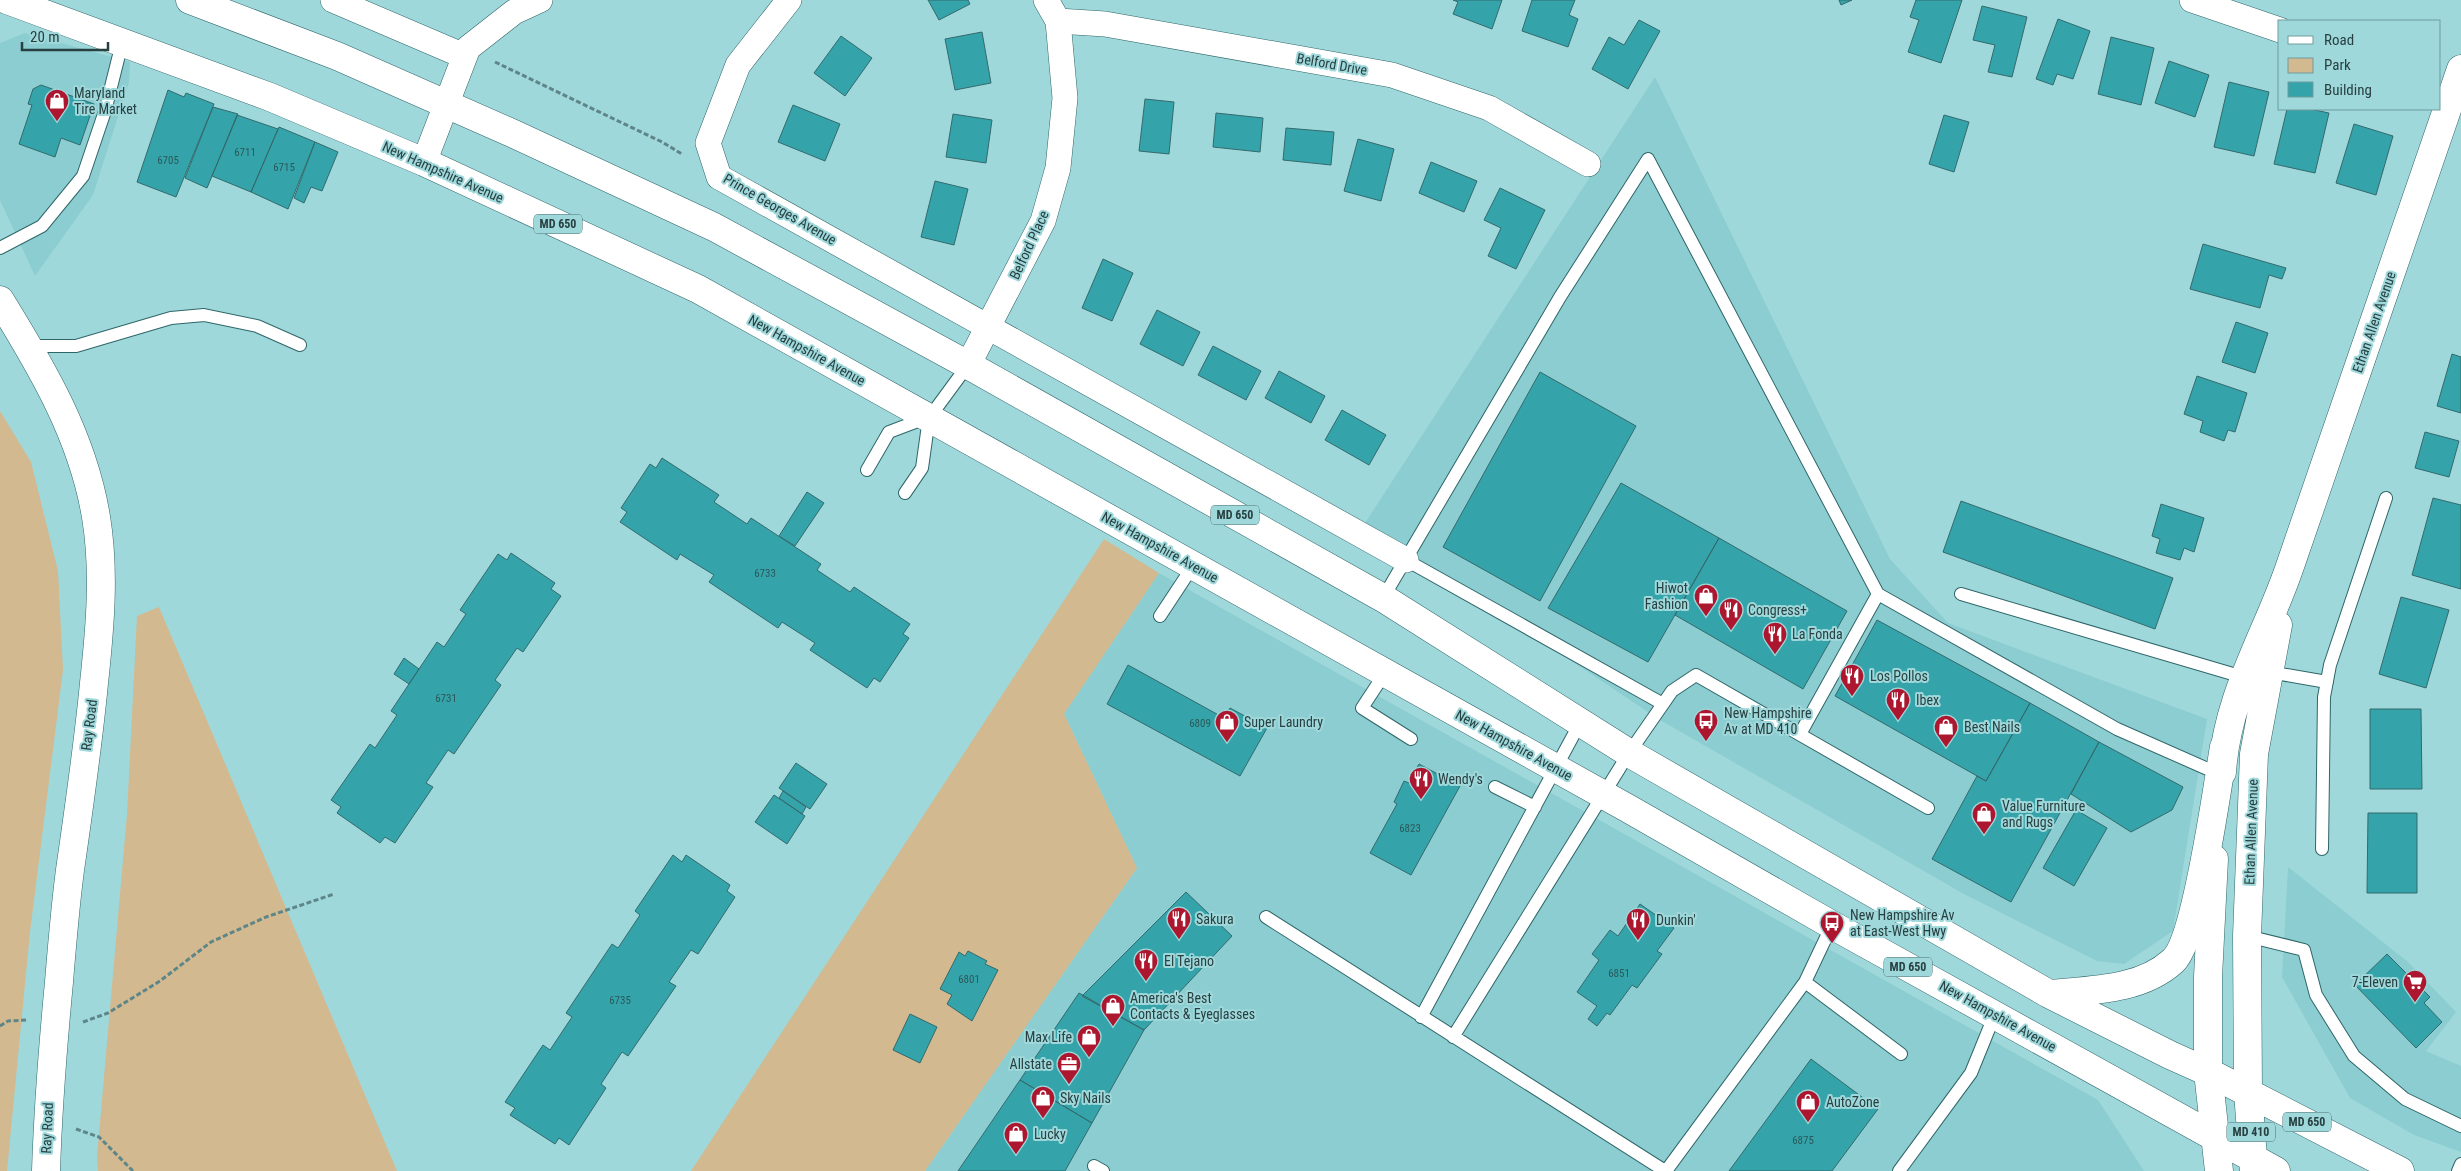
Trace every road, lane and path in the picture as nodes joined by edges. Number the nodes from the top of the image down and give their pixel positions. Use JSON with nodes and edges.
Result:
{"nodes":[{"id":1,"x":7,"y":0,"type":"edge"},
{"id":2,"x":190,"y":0,"type":"edge"},
{"id":3,"x":332,"y":0,"type":"edge"},
{"id":4,"x":540,"y":0,"type":"edge"},
{"id":5,"x":789,"y":0,"type":"edge"},
{"id":6,"x":1046,"y":0,"type":"edge"},
{"id":7,"x":2192,"y":0,"type":"edge"},
{"id":8,"x":1058,"y":21,"type":"junction"},
{"id":9,"x":2278,"y":29,"type":"edge"},
{"id":10,"x":122,"y":43,"type":"junction"},
{"id":11,"x":466,"y":52,"type":"junction"},
{"id":12,"x":2454,"y":85,"type":"edge"},
{"id":13,"x":447,"y":104,"type":"junction"},
{"id":14,"x":424,"y":162,"type":"junction"},
{"id":15,"x":1588,"y":164,"type":"dead end"},
{"id":16,"x":720,"y":177,"type":"junction"},
{"id":17,"x":0,"y":248,"type":"edge"},
{"id":18,"x":0,"y":300,"type":"edge"},
{"id":19,"x":989,"y":326,"type":"junction"},
{"id":20,"x":300,"y":344,"type":"dead end"},
{"id":21,"x":28,"y":346,"type":"junction"},
{"id":22,"x":968,"y":364,"type":"junction"},
{"id":23,"x":929,"y":418,"type":"junction"},
{"id":24,"x":866,"y":470,"type":"dead end"},
{"id":25,"x":905,"y":493,"type":"dead end"},
{"id":26,"x":2386,"y":498,"type":"dead end"},
{"id":27,"x":1406,"y":560,"type":"junction"},
{"id":28,"x":1193,"y":566,"type":"junction"},
{"id":29,"x":1878,"y":594,"type":"junction"},
{"id":30,"x":1961,"y":594,"type":"dead end"},
{"id":31,"x":1383,"y":598,"type":"junction"},
{"id":32,"x":1160,"y":616,"type":"dead end"},
{"id":33,"x":1385,"y":673,"type":"junction"},
{"id":34,"x":2256,"y":675,"type":"junction"},
{"id":35,"x":2327,"y":682,"type":"junction"},
{"id":36,"x":1663,"y":704,"type":"junction"},
{"id":37,"x":1580,"y":723,"type":"junction"},
{"id":38,"x":1800,"y":734,"type":"junction"},
{"id":39,"x":1411,"y":739,"type":"dead end"},
{"id":40,"x":2224,"y":747,"type":"junction"},
{"id":41,"x":1630,"y":753,"type":"junction"},
{"id":42,"x":1556,"y":768,"type":"junction"},
{"id":43,"x":2219,"y":774,"type":"junction"},
{"id":44,"x":1495,"y":787,"type":"dead end"},
{"id":45,"x":1605,"y":796,"type":"junction"},
{"id":46,"x":1535,"y":807,"type":"junction"},
{"id":47,"x":1928,"y":808,"type":"dead end"},
{"id":48,"x":2322,"y":849,"type":"dead end"},
{"id":49,"x":334,"y":894,"type":"dead end"},
{"id":50,"x":1266,"y":917,"type":"dead end"},
{"id":51,"x":1832,"y":925,"type":"junction"},
{"id":52,"x":2247,"y":936,"type":"junction"},
{"id":53,"x":1805,"y":982,"type":"junction"},
{"id":54,"x":2049,"y":994,"type":"junction"},
{"id":55,"x":1995,"y":1014,"type":"junction"},
{"id":56,"x":1421,"y":1016,"type":"junction"},
{"id":57,"x":27,"y":1020,"type":"dead end"},
{"id":58,"x":82,"y":1023,"type":"dead end"},
{"id":59,"x":0,"y":1026,"type":"edge"},
{"id":60,"x":1452,"y":1037,"type":"junction"},
{"id":61,"x":1901,"y":1054,"type":"dead end"},
{"id":62,"x":2208,"y":1072,"type":"junction"},
{"id":63,"x":2248,"y":1092,"type":"junction"},
{"id":64,"x":48,"y":1119,"type":"junction"},
{"id":65,"x":2461,"y":1126,"type":"edge"},
{"id":66,"x":2214,"y":1136,"type":"junction"},
{"id":67,"x":2461,"y":1164,"type":"edge"},
{"id":68,"x":2261,"y":1167,"type":"edge"},
{"id":69,"x":46,"y":1171,"type":"edge"},
{"id":70,"x":133,"y":1171,"type":"edge"},
{"id":71,"x":1665,"y":1171,"type":"edge"},
{"id":72,"x":1899,"y":1171,"type":"edge"},
{"id":73,"x":2219,"y":1171,"type":"edge"},
{"id":74,"x":2400,"y":1171,"type":"edge"},
{"id":75,"x":2458,"y":1171,"type":"edge"}],
"edges":[{"from":1,"to":10,"type":"main road","name":"New Hampshire Avenue","number":"MD 650"},
{"from":2,"to":13,"type":"main road","number":"MD 650"},
{"from":3,"to":11,"type":"street"},
{"from":4,"to":11,"type":"street"},
{"from":5,"to":16,"type":"street","name":"Prince Georges Avenue"},
{"from":6,"to":8,"type":"street","name":"Belford Place"},
{"from":7,"to":9,"type":"street"},
{"from":8,"to":15,"type":"street","name":"Belford Drive"},
{"from":8,"to":19,"type":"street","name":"Belford Place"},
{"from":10,"to":14,"type":"main road","name":"New Hampshire Avenue","number":"MD 650"},
{"from":10,"to":17,"type":"lane"},
{"from":11,"to":13,"type":"street"},
{"from":11,"to":16,"type":"path"},
{"from":12,"to":34,"type":"main road","name":"Ethan Allen Avenue","number":"MD 410"},
{"from":13,"to":14,"type":"street"},
{"from":13,"to":22,"type":"main road","number":"MD 650"},
{"from":14,"to":23,"type":"main road","name":"New Hampshire Avenue","number":"MD 650"},
{"from":16,"to":19,"type":"street","name":"Prince Georges Avenue"},
{"from":18,"to":21,"type":"main road","name":"Ray Road"},
{"from":19,"to":22,"type":"street","name":"Belford Place"},
{"from":19,"to":27,"type":"street"},
{"from":20,"to":21,"type":"lane"},
{"from":21,"to":64,"type":"main road","name":"Ray Road"},
{"from":22,"to":23,"type":"lane"},
{"from":22,"to":31,"type":"main road","number":"MD 650"},
{"from":23,"to":24,"type":"lane"},
{"from":23,"to":25,"type":"lane"},
{"from":23,"to":28,"type":"main road","name":"New Hampshire Avenue","number":"MD 650"},
{"from":26,"to":35,"type":"lane"},
{"from":27,"to":29,"type":"lane"},
{"from":27,"to":31,"type":"lane"},
{"from":27,"to":36,"type":"lane"},
{"from":28,"to":32,"type":"lane"},
{"from":28,"to":33,"type":"main road","name":"New Hampshire Avenue","number":"MD 650"},
{"from":29,"to":38,"type":"lane"},
{"from":29,"to":43,"type":"lane"},
{"from":30,"to":34,"type":"lane"},
{"from":31,"to":37,"type":"main road","number":"MD 650"},
{"from":33,"to":39,"type":"lane"},
{"from":33,"to":42,"type":"main road","name":"New Hampshire Avenue","number":"MD 650"},
{"from":34,"to":35,"type":"lane"},
{"from":34,"to":40,"type":"main road","name":"Ethan Allen Avenue","number":"MD 410"},
{"from":34,"to":52,"type":"main road","name":"Ethan Allen Avenue","number":"MD 410"},
{"from":35,"to":48,"type":"lane"},
{"from":36,"to":38,"type":"lane"},
{"from":36,"to":41,"type":"lane"},
{"from":37,"to":41,"type":"main road","number":"MD 650"},
{"from":37,"to":42,"type":"lane"},
{"from":38,"to":47,"type":"lane"},
{"from":40,"to":43,"type":"main road"},
{"from":40,"to":62,"type":"main road","name":"Ethan Allen Avenue","number":"MD 410"},
{"from":41,"to":45,"type":"lane"},
{"from":41,"to":54,"type":"main road","number":"MD 650"},
{"from":42,"to":45,"type":"main road","name":"New Hampshire Avenue","number":"MD 650"},
{"from":42,"to":46,"type":"lane"},
{"from":43,"to":54,"type":"main road"},
{"from":44,"to":46,"type":"lane"},
{"from":45,"to":51,"type":"main road","name":"New Hampshire Avenue","number":"MD 650"},
{"from":45,"to":60,"type":"lane"},
{"from":46,"to":56,"type":"lane"},
{"from":49,"to":58,"type":"path"},
{"from":50,"to":56,"type":"lane"},
{"from":51,"to":53,"type":"lane"},
{"from":51,"to":55,"type":"main road","name":"New Hampshire Avenue","number":"MD 650"},
{"from":52,"to":63,"type":"main road","name":"Ethan Allen Avenue","number":"MD 410"},
{"from":52,"to":65,"type":"lane"},
{"from":53,"to":61,"type":"lane"},
{"from":53,"to":71,"type":"lane"},
{"from":54,"to":62,"type":"main road","number":"MD 650"},
{"from":55,"to":66,"type":"main road","name":"New Hampshire Avenue","number":"MD 650"},
{"from":55,"to":72,"type":"lane"},
{"from":56,"to":60,"type":"lane"},
{"from":57,"to":59,"type":"path"},
{"from":60,"to":71,"type":"lane"},
{"from":62,"to":63,"type":"main road","number":"MD 650"},
{"from":62,"to":66,"type":"main road","number":"MD 410"},
{"from":63,"to":68,"type":"main road","number":"MD 410"},
{"from":63,"to":74,"type":"main road","number":"MD 650"},
{"from":64,"to":69,"type":"main road","name":"Ray Road"},
{"from":64,"to":70,"type":"path"},
{"from":66,"to":68,"type":"main road","name":"New Hampshire Avenue","number":"MD 650"},
{"from":66,"to":73,"type":"main road","number":"MD 410"},
{"from":67,"to":75,"type":"lane"}]}
